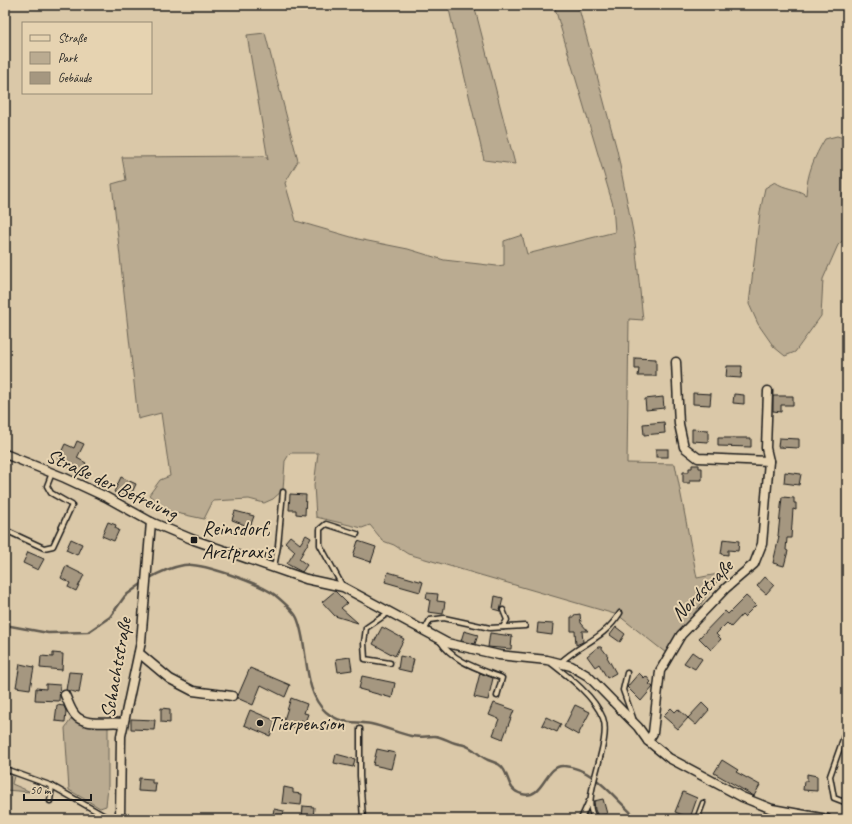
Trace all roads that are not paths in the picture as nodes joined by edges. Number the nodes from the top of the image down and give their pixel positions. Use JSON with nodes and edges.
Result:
{"nodes":[{"id":1,"x":676,"y":362,"type":"dead end"},
{"id":2,"x":768,"y":391,"type":"dead end"},
{"id":3,"x":5,"y":454,"type":"edge"},
{"id":4,"x":768,"y":461,"type":"junction"},
{"id":5,"x":52,"y":473,"type":"junction"},
{"id":6,"x":283,"y":492,"type":"dead end"},
{"id":7,"x":151,"y":522,"type":"junction"},
{"id":8,"x":5,"y":530,"type":"edge"},
{"id":9,"x":357,"y":534,"type":"dead end"},
{"id":10,"x":274,"y":567,"type":"junction"},
{"id":11,"x":343,"y":587,"type":"junction"},
{"id":12,"x":503,"y":610,"type":"dead end"},
{"id":13,"x":388,"y":613,"type":"junction"},
{"id":14,"x":620,"y":613,"type":"dead end"},
{"id":15,"x":525,"y":626,"type":"dead end"},
{"id":16,"x":503,"y":627,"type":"junction"},
{"id":17,"x":424,"y":631,"type":"junction"},
{"id":18,"x":438,"y":638,"type":"junction"},
{"id":19,"x":139,"y":653,"type":"junction"},
{"id":20,"x":547,"y":660,"type":"junction"},
{"id":21,"x":560,"y":663,"type":"junction"},
{"id":22,"x":390,"y":664,"type":"dead end"},
{"id":23,"x":627,"y":673,"type":"dead end"},
{"id":24,"x":65,"y":695,"type":"dead end"},
{"id":25,"x":232,"y":696,"type":"dead end"},
{"id":26,"x":497,"y":696,"type":"dead end"},
{"id":27,"x":123,"y":723,"type":"junction"},
{"id":28,"x":634,"y":723,"type":"junction"},
{"id":29,"x":847,"y":728,"type":"edge"},
{"id":30,"x":360,"y":729,"type":"dead end"},
{"id":31,"x":648,"y":741,"type":"junction"},
{"id":32,"x":5,"y":769,"type":"edge"},
{"id":33,"x":52,"y":786,"type":"junction"},
{"id":34,"x":50,"y":801,"type":"dead end"},
{"id":35,"x":589,"y":801,"type":"junction"},
{"id":36,"x":703,"y":803,"type":"dead end"},
{"id":37,"x":847,"y":803,"type":"edge"},
{"id":38,"x":110,"y":819,"type":"edge"},
{"id":39,"x":120,"y":819,"type":"edge"},
{"id":40,"x":363,"y":819,"type":"edge"},
{"id":41,"x":581,"y":819,"type":"edge"},
{"id":42,"x":596,"y":819,"type":"edge"},
{"id":43,"x":696,"y":819,"type":"edge"},
{"id":44,"x":823,"y":819,"type":"edge"},
{"id":45,"x":827,"y":819,"type":"edge"}],
"edges":[{"from":1,"to":4,"type":"street"},
{"from":2,"to":4,"type":"street","name":"Nordstraße"},
{"from":3,"to":5,"type":"street","name":"Straße der Befreiung"},
{"from":4,"to":31,"type":"street","name":"Nordstraße"},
{"from":5,"to":7,"type":"street","name":"Straße der Befreiung"},
{"from":5,"to":8,"type":"lane"},
{"from":6,"to":10,"type":"lane"},
{"from":7,"to":10,"type":"street","name":"Straße der Befreiung"},
{"from":7,"to":19,"type":"street","name":"Schachtstraße"},
{"from":9,"to":11,"type":"lane"},
{"from":10,"to":11,"type":"street","name":"Straße der Befreiung"},
{"from":11,"to":13,"type":"street","name":"Straße der Befreiung"},
{"from":12,"to":16,"type":"lane"},
{"from":13,"to":17,"type":"street","name":"Straße der Befreiung"},
{"from":13,"to":22,"type":"lane"},
{"from":14,"to":21,"type":"lane"},
{"from":15,"to":16,"type":"lane"},
{"from":16,"to":17,"type":"lane"},
{"from":17,"to":18,"type":"street","name":"Straße der Befreiung"},
{"from":18,"to":20,"type":"street","name":"Straße der Befreiung"},
{"from":18,"to":26,"type":"lane"},
{"from":19,"to":25,"type":"street"},
{"from":19,"to":27,"type":"street","name":"Schachtstraße"},
{"from":20,"to":21,"type":"street","name":"Straße der Befreiung"},
{"from":20,"to":35,"type":"lane"},
{"from":21,"to":28,"type":"street","name":"Straße der Befreiung"},
{"from":23,"to":28,"type":"lane"},
{"from":24,"to":27,"type":"street"},
{"from":27,"to":39,"type":"street","name":"Schachtstraße"},
{"from":28,"to":31,"type":"street","name":"Straße der Befreiung"},
{"from":29,"to":37,"type":"lane"},
{"from":30,"to":40,"type":"lane"},
{"from":31,"to":44,"type":"street","name":"Straße der Befreiung"},
{"from":32,"to":33,"type":"lane"},
{"from":33,"to":34,"type":"lane"},
{"from":33,"to":38,"type":"lane"},
{"from":35,"to":41,"type":"lane"},
{"from":35,"to":42,"type":"lane"},
{"from":36,"to":43,"type":"lane"},
{"from":44,"to":45,"type":"street","name":"Straße der Befreiung"}]}
